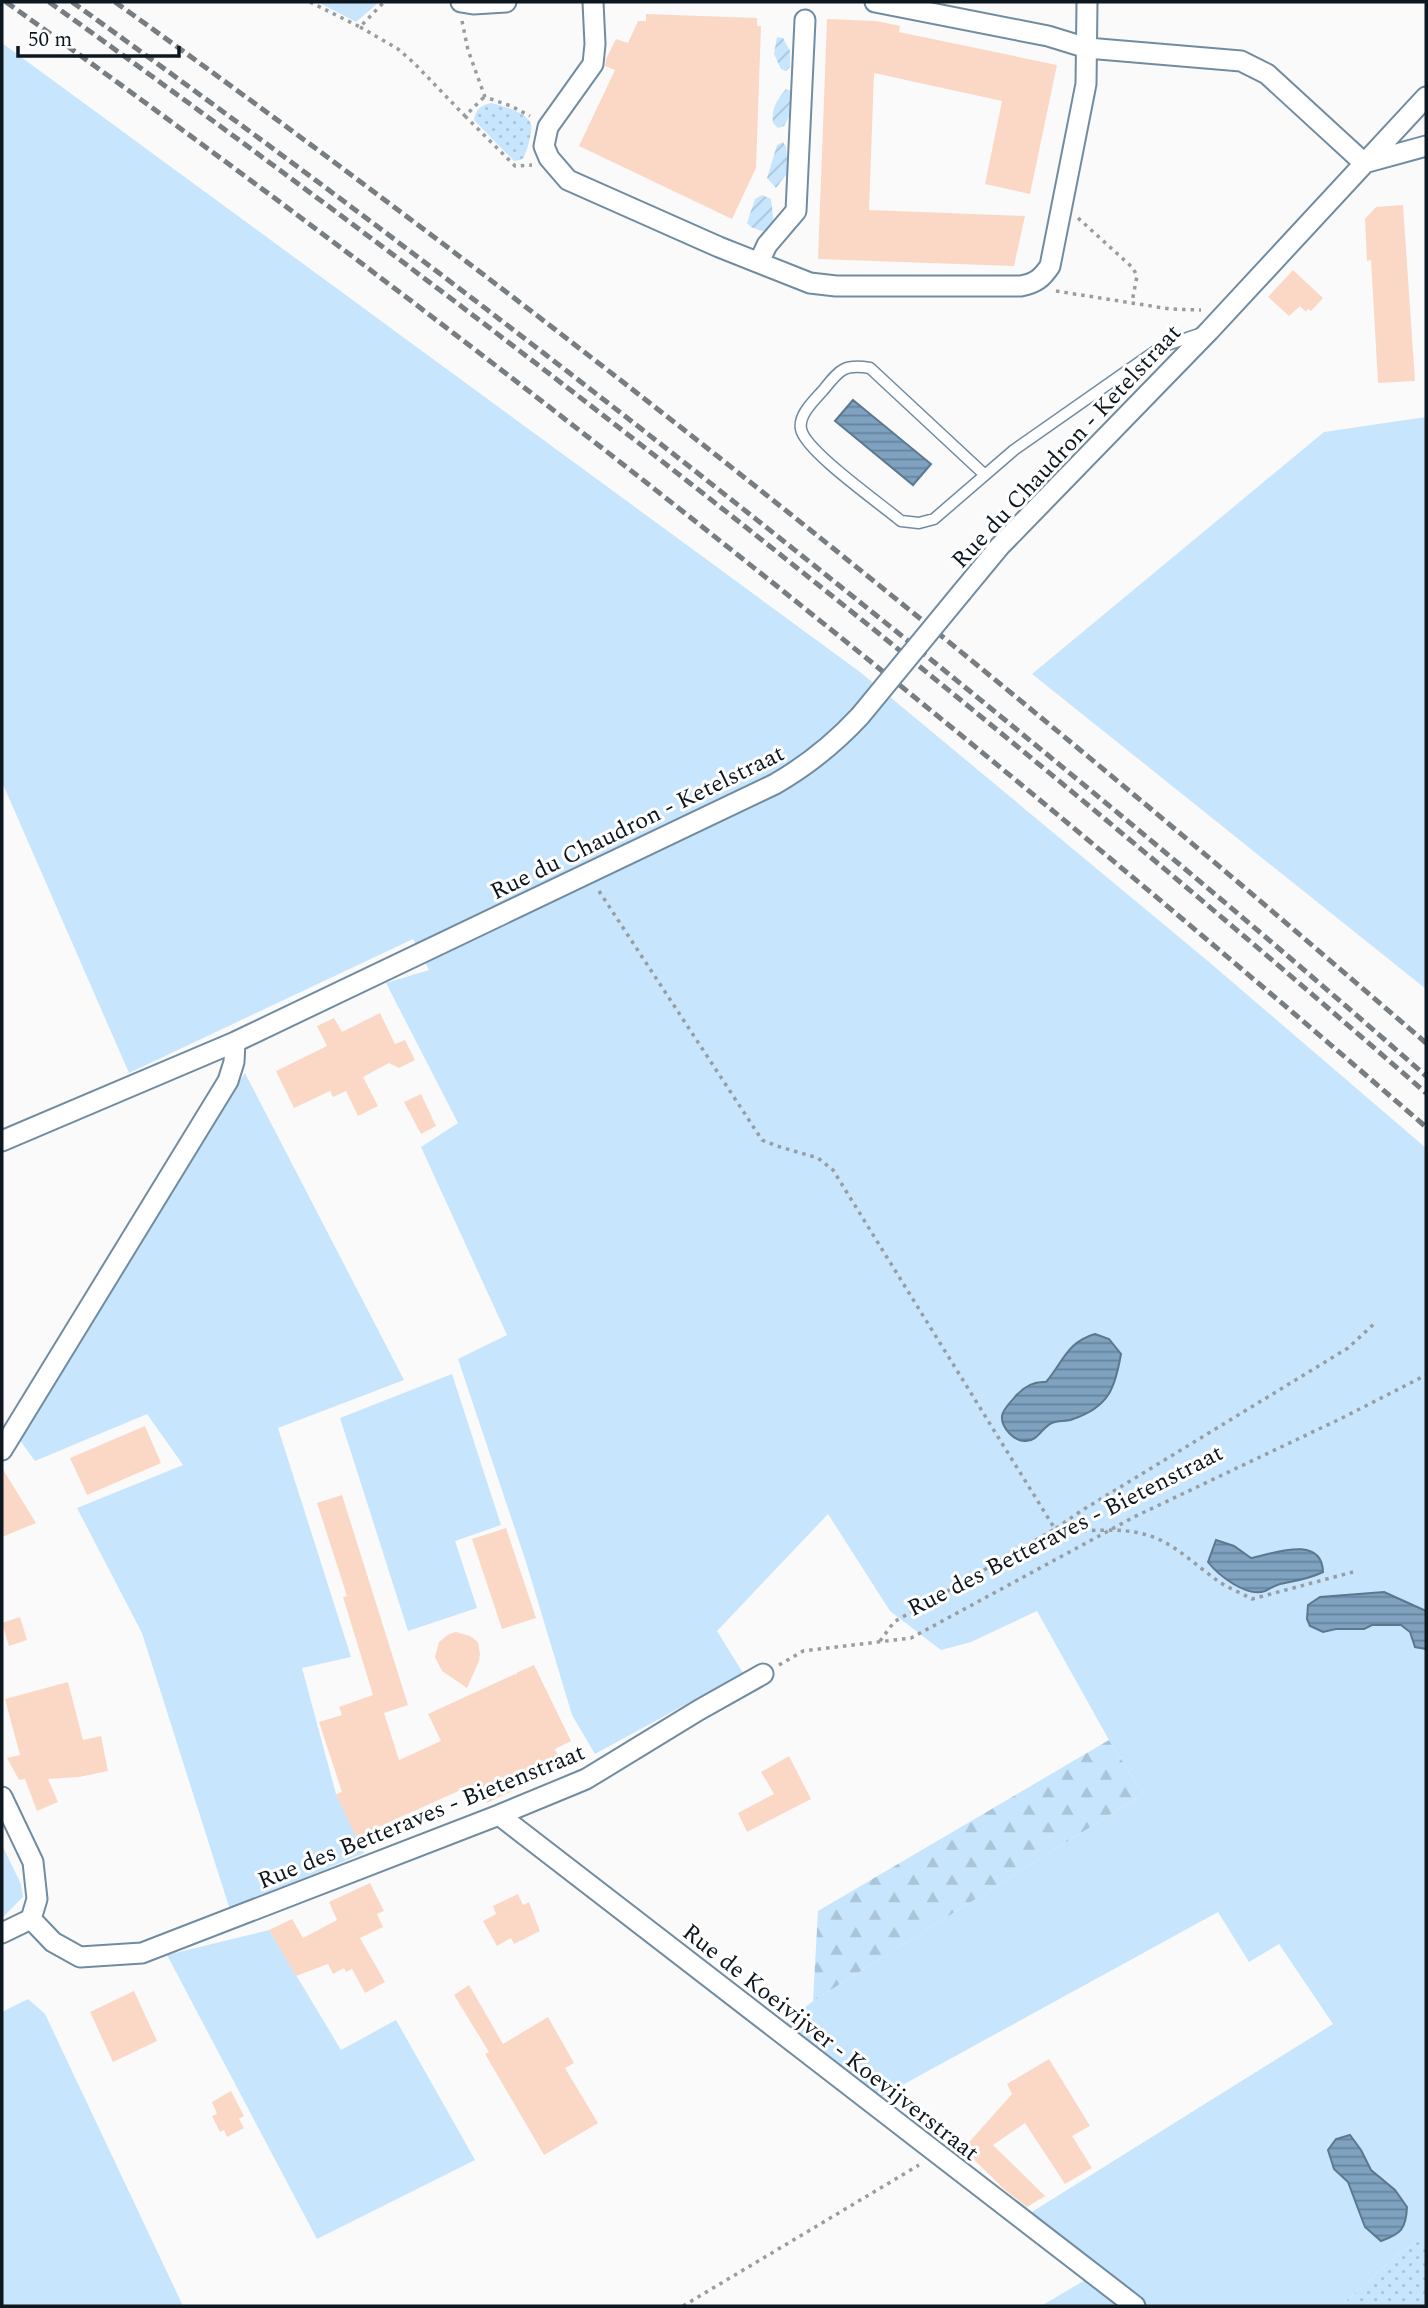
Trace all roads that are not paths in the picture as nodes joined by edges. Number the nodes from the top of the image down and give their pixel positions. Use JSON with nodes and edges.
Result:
{"nodes":[{"id":1,"x":506,"y":2,"type":"edge"},
{"id":2,"x":593,"y":2,"type":"edge"},
{"id":3,"x":875,"y":2,"type":"edge"},
{"id":4,"x":1087,"y":2,"type":"edge"},
{"id":5,"x":461,"y":8,"type":"edge"},
{"id":6,"x":805,"y":20,"type":"dead end"},
{"id":7,"x":1087,"y":48,"type":"junction"},
{"id":8,"x":1426,"y":97,"type":"edge"},
{"id":9,"x":1426,"y":146,"type":"edge"},
{"id":10,"x":1364,"y":163,"type":"junction"},
{"id":11,"x":759,"y":262,"type":"junction"},
{"id":12,"x":1209,"y":331,"type":"junction"},
{"id":13,"x":985,"y":475,"type":"junction"},
{"id":14,"x":235,"y":1042,"type":"junction"},
{"id":15,"x":2,"y":1141,"type":"edge"},
{"id":16,"x":2,"y":1450,"type":"edge"},
{"id":17,"x":763,"y":1674,"type":"road end"},
{"id":18,"x":2,"y":1797,"type":"edge"},
{"id":19,"x":499,"y":1815,"type":"junction"},
{"id":20,"x":31,"y":1919,"type":"junction"},
{"id":21,"x":2,"y":1933,"type":"edge"},
{"id":22,"x":1135,"y":2306,"type":"edge"}],
"edges":[{"from":1,"to":5,"type":"street"},
{"from":2,"to":11,"type":"street"},
{"from":3,"to":7,"type":"street"},
{"from":4,"to":7,"type":"street"},
{"from":6,"to":11,"type":"street"},
{"from":7,"to":10,"type":"street"},
{"from":7,"to":11,"type":"street"},
{"from":8,"to":10,"type":"street","name":"Rue du Chaudron - Ketelstraat"},
{"from":9,"to":10,"type":"street"},
{"from":10,"to":12,"type":"street","name":"Rue du Chaudron - Ketelstraat"},
{"from":12,"to":13,"type":"lane"},
{"from":12,"to":14,"type":"street","name":"Rue du Chaudron - Ketelstraat","bridge":true},
{"from":13,"to":13,"type":"lane"},
{"from":14,"to":15,"type":"street","name":"Rue du Chaudron - Ketelstraat"},
{"from":14,"to":16,"type":"street"},
{"from":17,"to":19,"type":"street","name":"Rue des Betteraves - Bietenstraat"},
{"from":18,"to":20,"type":"street"},
{"from":19,"to":20,"type":"street","name":"Rue des Betteraves - Bietenstraat"},
{"from":19,"to":22,"type":"street","name":"Rue de Koeivijver - Koevijverstraat"},
{"from":20,"to":21,"type":"street"}]}
